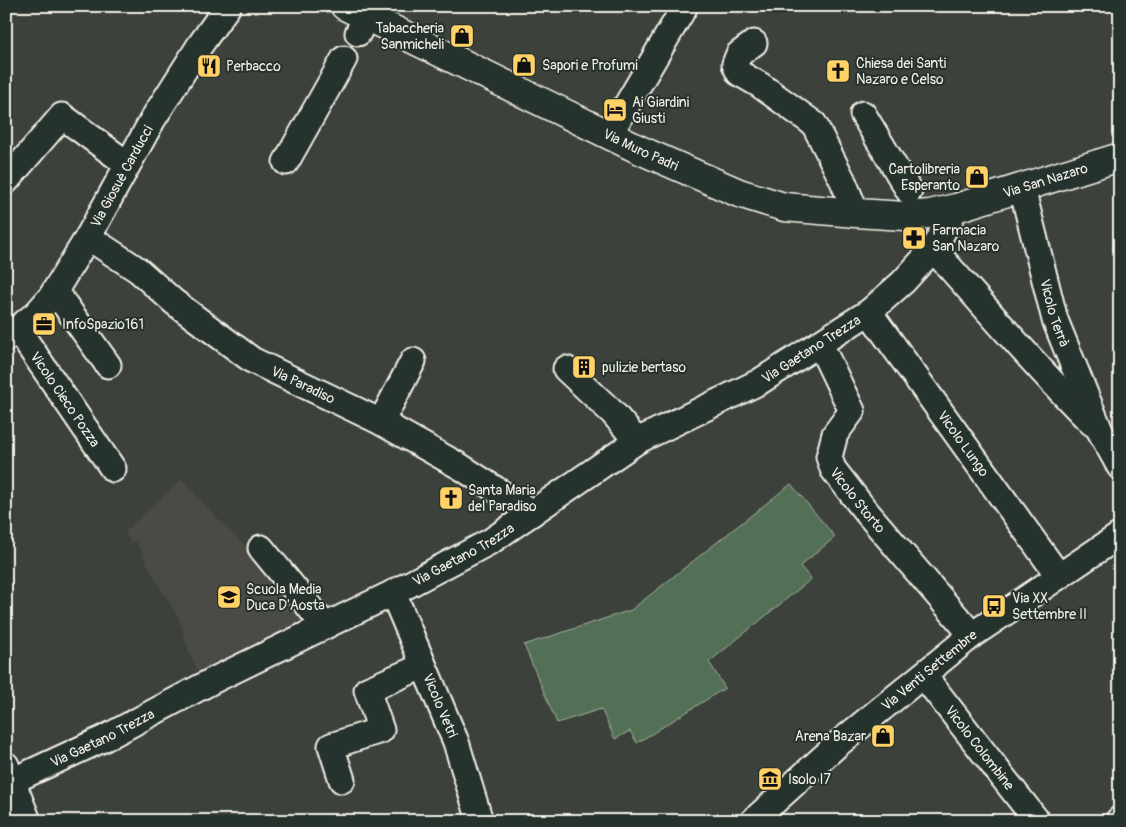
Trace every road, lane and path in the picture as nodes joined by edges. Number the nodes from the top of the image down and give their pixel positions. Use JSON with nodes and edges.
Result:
{"nodes":[{"id":1,"x":228,"y":6,"type":"edge"},
{"id":2,"x":676,"y":9,"type":"edge"},
{"id":3,"x":358,"y":15,"type":"edge"},
{"id":4,"x":754,"y":43,"type":"dead end"},
{"id":5,"x":344,"y":59,"type":"dead end"},
{"id":6,"x":863,"y":114,"type":"dead end"},
{"id":7,"x":609,"y":135,"type":"junction"},
{"id":8,"x":1120,"y":157,"type":"edge"},
{"id":9,"x":286,"y":162,"type":"dead end"},
{"id":10,"x":127,"y":164,"type":"junction"},
{"id":11,"x":6,"y":181,"type":"edge"},
{"id":12,"x":1022,"y":188,"type":"junction"},
{"id":13,"x":916,"y":202,"type":"junction"},
{"id":14,"x":963,"y":206,"type":"junction"},
{"id":15,"x":856,"y":213,"type":"junction"},
{"id":16,"x":88,"y":237,"type":"junction"},
{"id":17,"x":933,"y":249,"type":"junction"},
{"id":18,"x":55,"y":291,"type":"junction"},
{"id":19,"x":869,"y":312,"type":"junction"},
{"id":20,"x":12,"y":334,"type":"edge"},
{"id":21,"x":820,"y":344,"type":"junction"},
{"id":22,"x":413,"y":361,"type":"dead end"},
{"id":23,"x":108,"y":365,"type":"dead end"},
{"id":24,"x":566,"y":369,"type":"dead end"},
{"id":25,"x":381,"y":422,"type":"junction"},
{"id":26,"x":1100,"y":431,"type":"junction"},
{"id":27,"x":637,"y":441,"type":"junction"},
{"id":28,"x":1120,"y":467,"type":"edge"},
{"id":29,"x":113,"y":469,"type":"dead end"},
{"id":30,"x":532,"y":513,"type":"junction"},
{"id":31,"x":1120,"y":535,"type":"edge"},
{"id":32,"x":261,"y":548,"type":"dead end"},
{"id":33,"x":1058,"y":576,"type":"junction"},
{"id":34,"x":392,"y":593,"type":"junction"},
{"id":35,"x":325,"y":626,"type":"junction"},
{"id":36,"x":972,"y":635,"type":"junction"},
{"id":37,"x":424,"y":666,"type":"junction"},
{"id":38,"x":924,"y":676,"type":"junction"},
{"id":39,"x":9,"y":773,"type":"edge"},
{"id":40,"x":342,"y":780,"type":"dead end"},
{"id":41,"x":28,"y":821,"type":"edge"},
{"id":42,"x":480,"y":821,"type":"edge"},
{"id":43,"x":753,"y":821,"type":"edge"},
{"id":44,"x":1037,"y":821,"type":"edge"}],
"edges":[{"from":1,"to":10,"type":"street","name":"Via Giosuè Carducci"},
{"from":2,"to":7,"type":"street"},
{"from":3,"to":7,"type":"main road","name":"Via Muro Padri"},
{"from":4,"to":15,"type":"street"},
{"from":5,"to":9,"type":"street"},
{"from":6,"to":13,"type":"street"},
{"from":7,"to":15,"type":"main road","name":"Via Muro Padri"},
{"from":8,"to":12,"type":"main road","name":"Via San Nazaro"},
{"from":10,"to":11,"type":"street"},
{"from":10,"to":16,"type":"street","name":"Via Giosuè Carducci"},
{"from":12,"to":14,"type":"main road","name":"Via San Nazaro"},
{"from":12,"to":26,"type":"street","name":"Vicolo Terrà"},
{"from":13,"to":14,"type":"main road","name":"Via Muro Padri"},
{"from":13,"to":15,"type":"main road","name":"Via Muro Padri"},
{"from":14,"to":17,"type":"street","name":"Via Gaetano Trezza"},
{"from":16,"to":18,"type":"street","name":"Via Giosuè Carducci"},
{"from":16,"to":25,"type":"street","name":"Via Paradiso"},
{"from":17,"to":19,"type":"street","name":"Via Gaetano Trezza"},
{"from":17,"to":26,"type":"street","name":"Vicolo Terrà"},
{"from":18,"to":20,"type":"street","name":"Via Giosuè Carducci"},
{"from":18,"to":23,"type":"street"},
{"from":19,"to":21,"type":"street","name":"Via Gaetano Trezza"},
{"from":19,"to":33,"type":"street","name":"Vicolo Lungo"},
{"from":20,"to":29,"type":"street","name":"Vicolo Cieco Pozza"},
{"from":21,"to":27,"type":"street","name":"Via Gaetano Trezza"},
{"from":21,"to":36,"type":"street","name":"Vicolo Storto"},
{"from":22,"to":25,"type":"street"},
{"from":24,"to":27,"type":"street"},
{"from":25,"to":30,"type":"street","name":"Via Paradiso"},
{"from":26,"to":28,"type":"street","name":"Vicolo Terrà"},
{"from":27,"to":30,"type":"street","name":"Via Gaetano Trezza"},
{"from":30,"to":34,"type":"street","name":"Via Gaetano Trezza"},
{"from":31,"to":33,"type":"street","name":"Via Venti Settembre"},
{"from":32,"to":35,"type":"street"},
{"from":33,"to":36,"type":"street","name":"Via Venti Settembre"},
{"from":34,"to":35,"type":"street","name":"Via Gaetano Trezza"},
{"from":34,"to":37,"type":"street","name":"Vicolo Vetri"},
{"from":35,"to":39,"type":"street","name":"Via Gaetano Trezza"},
{"from":36,"to":38,"type":"street","name":"Via Venti Settembre"},
{"from":37,"to":40,"type":"street"},
{"from":37,"to":42,"type":"street","name":"Vicolo Vetri"},
{"from":38,"to":43,"type":"street","name":"Via Venti Settembre"},
{"from":38,"to":44,"type":"street","name":"Vicolo Colombine"},
{"from":39,"to":41,"type":"street"}]}
